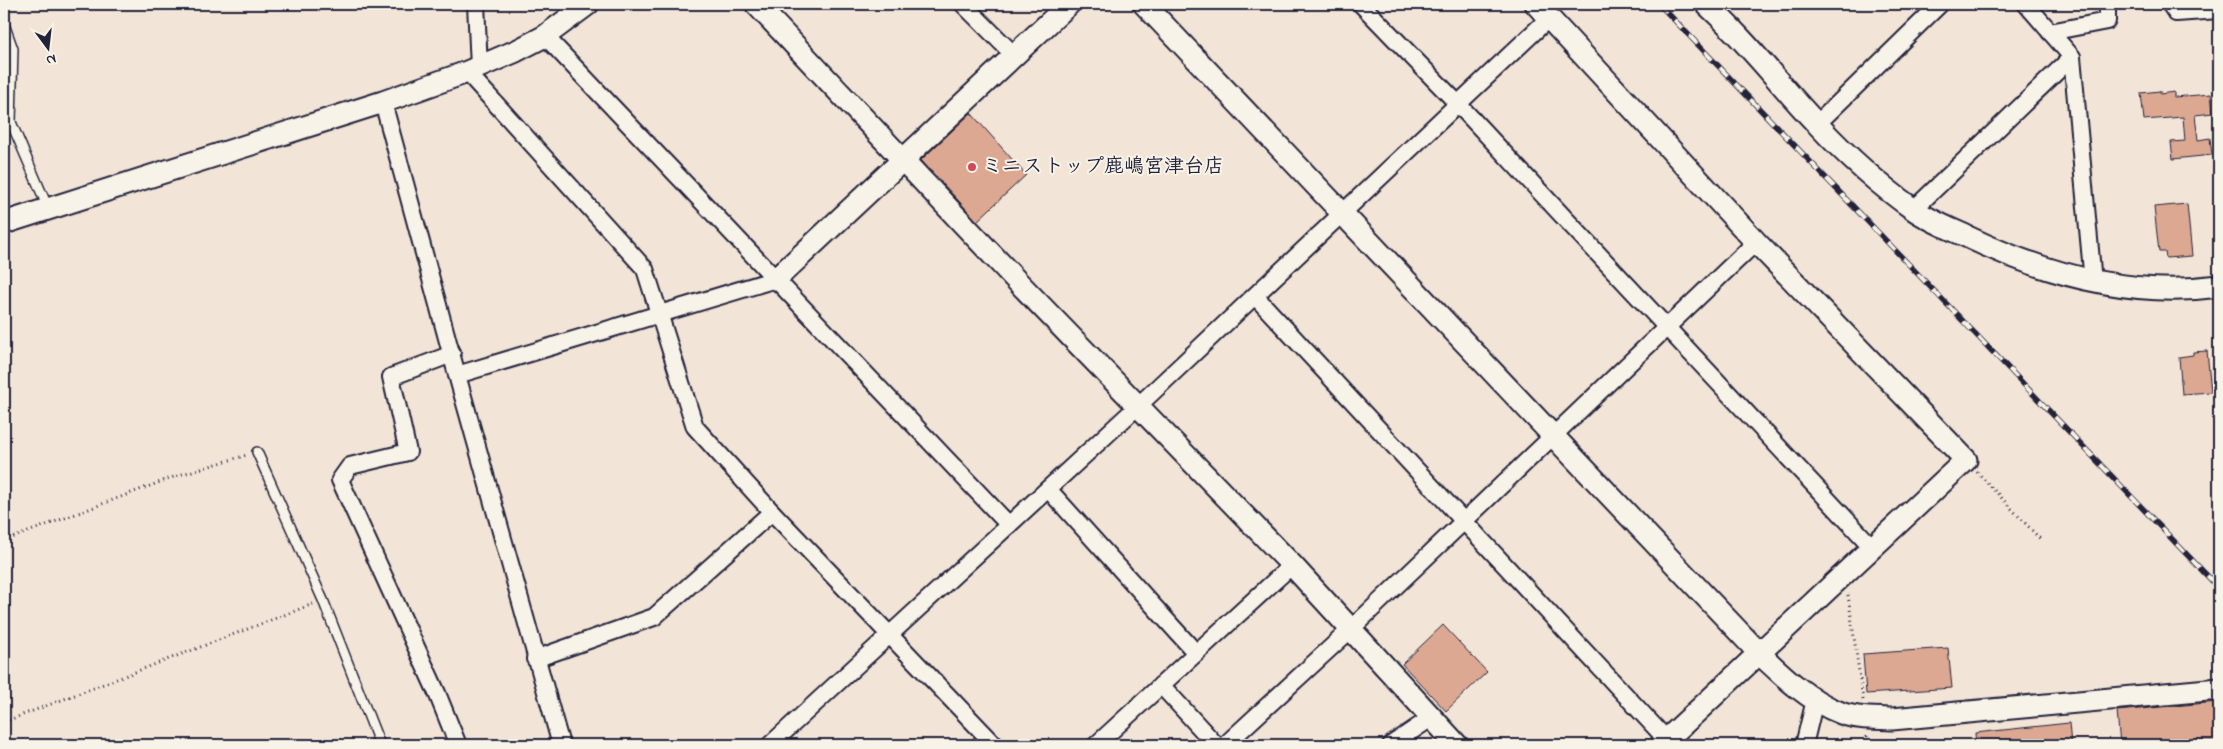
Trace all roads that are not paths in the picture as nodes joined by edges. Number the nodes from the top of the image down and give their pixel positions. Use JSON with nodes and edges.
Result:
{"nodes":[{"id":1,"x":476,"y":4,"type":"edge"},
{"id":2,"x":588,"y":4,"type":"edge"},
{"id":3,"x":756,"y":4,"type":"edge"},
{"id":4,"x":963,"y":4,"type":"edge"},
{"id":5,"x":1069,"y":4,"type":"edge"},
{"id":6,"x":1144,"y":4,"type":"edge"},
{"id":7,"x":1362,"y":4,"type":"edge"},
{"id":8,"x":1940,"y":4,"type":"edge"},
{"id":9,"x":2026,"y":4,"type":"edge"},
{"id":10,"x":2107,"y":4,"type":"edge"},
{"id":11,"x":2170,"y":4,"type":"edge"},
{"id":12,"x":1710,"y":5,"type":"edge"},
{"id":13,"x":2219,"y":10,"type":"edge"},
{"id":14,"x":1543,"y":11,"type":"edge"},
{"id":15,"x":4,"y":24,"type":"edge"},
{"id":16,"x":2050,"y":32,"type":"junction"},
{"id":17,"x":545,"y":36,"type":"junction"},
{"id":18,"x":1014,"y":55,"type":"junction"},
{"id":19,"x":2072,"y":57,"type":"junction"},
{"id":20,"x":473,"y":70,"type":"junction"},
{"id":21,"x":383,"y":102,"type":"junction"},
{"id":22,"x":1458,"y":104,"type":"junction"},
{"id":23,"x":1817,"y":124,"type":"junction"},
{"id":24,"x":903,"y":159,"type":"junction"},
{"id":25,"x":48,"y":208,"type":"junction"},
{"id":26,"x":1914,"y":209,"type":"junction"},
{"id":27,"x":1342,"y":213,"type":"junction"},
{"id":28,"x":4,"y":222,"type":"edge"},
{"id":29,"x":1756,"y":242,"type":"junction"},
{"id":30,"x":776,"y":278,"type":"junction"},
{"id":31,"x":2093,"y":282,"type":"junction"},
{"id":32,"x":2219,"y":286,"type":"edge"},
{"id":33,"x":1255,"y":296,"type":"junction"},
{"id":34,"x":661,"y":314,"type":"junction"},
{"id":35,"x":1667,"y":327,"type":"junction"},
{"id":36,"x":452,"y":354,"type":"junction"},
{"id":37,"x":457,"y":375,"type":"junction"},
{"id":38,"x":1139,"y":405,"type":"junction"},
{"id":39,"x":1554,"y":436,"type":"junction"},
{"id":40,"x":257,"y":452,"type":"road end"},
{"id":41,"x":1048,"y":488,"type":"junction"},
{"id":42,"x":772,"y":512,"type":"junction"},
{"id":43,"x":1464,"y":521,"type":"junction"},
{"id":44,"x":1009,"y":525,"type":"junction"},
{"id":45,"x":1872,"y":547,"type":"junction"},
{"id":46,"x":1292,"y":564,"type":"junction"},
{"id":47,"x":1351,"y":629,"type":"junction"},
{"id":48,"x":890,"y":634,"type":"junction"},
{"id":49,"x":1196,"y":653,"type":"junction"},
{"id":50,"x":1759,"y":653,"type":"junction"},
{"id":51,"x":535,"y":659,"type":"junction"},
{"id":52,"x":1161,"y":685,"type":"junction"},
{"id":53,"x":2219,"y":689,"type":"edge"},
{"id":54,"x":1815,"y":700,"type":"junction"},
{"id":55,"x":1431,"y":718,"type":"junction"},
{"id":56,"x":1664,"y":742,"type":"edge"},
{"id":57,"x":380,"y":745,"type":"edge"},
{"id":58,"x":458,"y":745,"type":"edge"},
{"id":59,"x":561,"y":745,"type":"edge"},
{"id":60,"x":770,"y":745,"type":"edge"},
{"id":61,"x":995,"y":745,"type":"edge"},
{"id":62,"x":1096,"y":745,"type":"edge"},
{"id":63,"x":1216,"y":745,"type":"edge"},
{"id":64,"x":1225,"y":745,"type":"edge"},
{"id":65,"x":1391,"y":745,"type":"edge"},
{"id":66,"x":1457,"y":745,"type":"edge"},
{"id":67,"x":1804,"y":745,"type":"edge"}],
"edges":[{"from":1,"to":20,"type":"street"},
{"from":2,"to":17,"type":"street"},
{"from":3,"to":24,"type":"street"},
{"from":4,"to":18,"type":"street"},
{"from":5,"to":18,"type":"street"},
{"from":6,"to":27,"type":"street"},
{"from":7,"to":22,"type":"street"},
{"from":8,"to":23,"type":"street"},
{"from":9,"to":16,"type":"street"},
{"from":10,"to":16,"type":"street"},
{"from":11,"to":13,"type":"street"},
{"from":12,"to":23,"type":"street"},
{"from":14,"to":22,"type":"street"},
{"from":14,"to":29,"type":"street"},
{"from":15,"to":25,"type":"lane"},
{"from":16,"to":19,"type":"street"},
{"from":17,"to":20,"type":"street"},
{"from":17,"to":30,"type":"street"},
{"from":18,"to":24,"type":"street"},
{"from":19,"to":26,"type":"street"},
{"from":19,"to":31,"type":"street"},
{"from":20,"to":21,"type":"street"},
{"from":20,"to":34,"type":"street"},
{"from":21,"to":25,"type":"street"},
{"from":21,"to":36,"type":"street"},
{"from":22,"to":27,"type":"street"},
{"from":22,"to":35,"type":"street"},
{"from":23,"to":26,"type":"street"},
{"from":24,"to":30,"type":"street"},
{"from":24,"to":38,"type":"street"},
{"from":25,"to":28,"type":"street"},
{"from":26,"to":31,"type":"street"},
{"from":27,"to":33,"type":"street"},
{"from":27,"to":39,"type":"street"},
{"from":29,"to":35,"type":"street"},
{"from":29,"to":45,"type":"street"},
{"from":30,"to":34,"type":"street"},
{"from":30,"to":44,"type":"street"},
{"from":31,"to":32,"type":"street"},
{"from":33,"to":38,"type":"street"},
{"from":33,"to":43,"type":"street"},
{"from":34,"to":37,"type":"street"},
{"from":34,"to":42,"type":"street"},
{"from":35,"to":39,"type":"street"},
{"from":35,"to":45,"type":"street"},
{"from":36,"to":37,"type":"street"},
{"from":36,"to":58,"type":"street"},
{"from":37,"to":51,"type":"street"},
{"from":38,"to":41,"type":"street"},
{"from":38,"to":46,"type":"street"},
{"from":39,"to":43,"type":"street"},
{"from":39,"to":50,"type":"street"},
{"from":40,"to":57,"type":"lane"},
{"from":41,"to":44,"type":"street"},
{"from":41,"to":49,"type":"street"},
{"from":42,"to":48,"type":"street"},
{"from":42,"to":51,"type":"street"},
{"from":43,"to":47,"type":"street"},
{"from":43,"to":56,"type":"street"},
{"from":44,"to":48,"type":"street"},
{"from":45,"to":50,"type":"street"},
{"from":46,"to":47,"type":"street"},
{"from":46,"to":49,"type":"street"},
{"from":47,"to":55,"type":"street"},
{"from":47,"to":64,"type":"street"},
{"from":48,"to":60,"type":"street"},
{"from":48,"to":61,"type":"street"},
{"from":49,"to":52,"type":"street"},
{"from":50,"to":54,"type":"street"},
{"from":50,"to":56,"type":"street"},
{"from":51,"to":59,"type":"street"},
{"from":52,"to":62,"type":"street"},
{"from":52,"to":63,"type":"street"},
{"from":53,"to":54,"type":"street"},
{"from":54,"to":67,"type":"street"},
{"from":55,"to":65,"type":"street"},
{"from":55,"to":66,"type":"street"}]}
